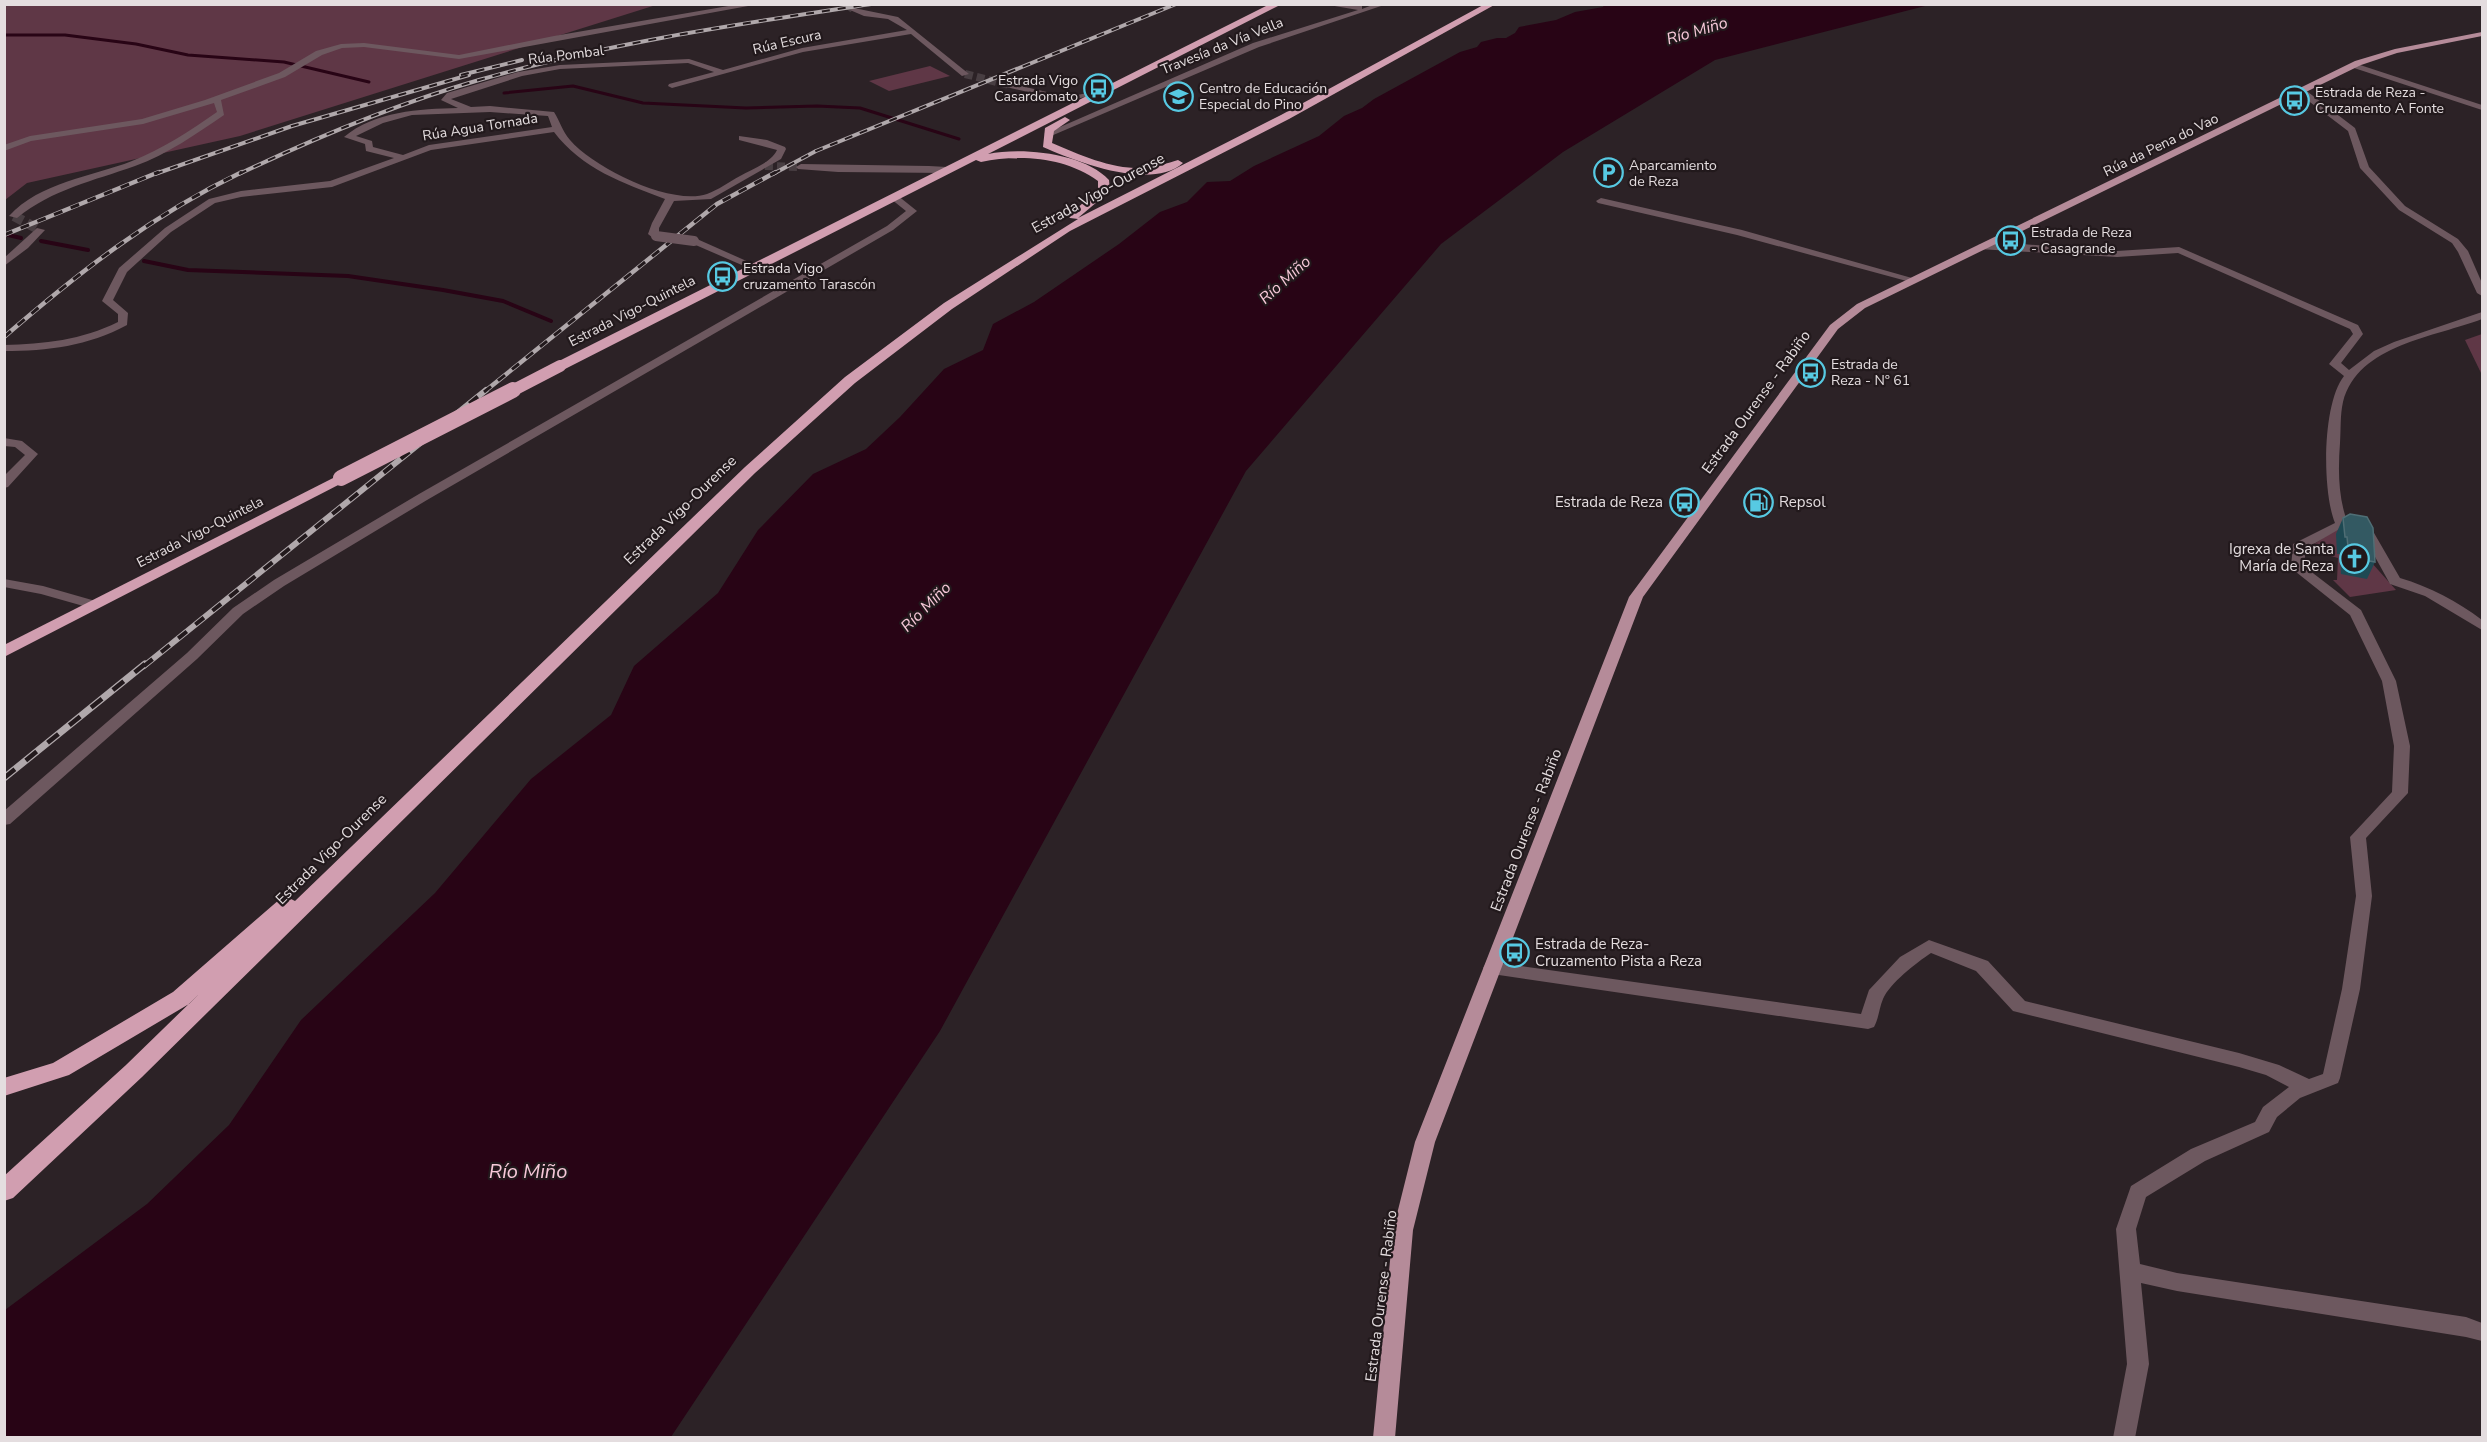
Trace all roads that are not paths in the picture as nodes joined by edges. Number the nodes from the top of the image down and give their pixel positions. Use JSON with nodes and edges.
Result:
{"nodes":[{"id":1,"x":756,"y":4,"type":"edge"},
{"id":2,"x":1278,"y":4,"type":"edge"},
{"id":3,"x":1326,"y":4,"type":"edge"},
{"id":4,"x":1384,"y":4,"type":"edge"},
{"id":5,"x":1492,"y":4,"type":"edge"},
{"id":6,"x":1365,"y":9,"type":"junction"},
{"id":7,"x":854,"y":10,"type":"dead end"},
{"id":8,"x":911,"y":32,"type":"junction"},
{"id":9,"x":2481,"y":36,"type":"edge"},
{"id":10,"x":2354,"y":65,"type":"junction"},
{"id":11,"x":1151,"y":67,"type":"junction"},
{"id":12,"x":722,"y":72,"type":"junction"},
{"id":13,"x":1366,"y":73,"type":"junction"},
{"id":14,"x":965,"y":74,"type":"tunnel mouth"},
{"id":15,"x":1009,"y":85,"type":"tunnel mouth"},
{"id":16,"x":672,"y":86,"type":"dead end"},
{"id":17,"x":2301,"y":91,"type":"junction"},
{"id":18,"x":217,"y":99,"type":"junction"},
{"id":19,"x":1068,"y":104,"type":"junction"},
{"id":20,"x":1089,"y":105,"type":"junction"},
{"id":21,"x":2482,"y":108,"type":"edge"},
{"id":22,"x":1106,"y":109,"type":"junction"},
{"id":23,"x":472,"y":110,"type":"junction"},
{"id":24,"x":556,"y":129,"type":"junction"},
{"id":25,"x":1048,"y":134,"type":"junction"},
{"id":26,"x":742,"y":138,"type":"dead end"},
{"id":27,"x":4,"y":148,"type":"edge"},
{"id":28,"x":402,"y":158,"type":"junction"},
{"id":29,"x":801,"y":167,"type":"tunnel mouth"},
{"id":30,"x":947,"y":170,"type":"junction"},
{"id":31,"x":894,"y":197,"type":"junction"},
{"id":32,"x":670,"y":198,"type":"junction"},
{"id":33,"x":1601,"y":201,"type":"dead end"},
{"id":34,"x":14,"y":216,"type":"dead end"},
{"id":35,"x":39,"y":230,"type":"dead end"},
{"id":36,"x":1983,"y":247,"type":"junction"},
{"id":37,"x":4,"y":263,"type":"edge"},
{"id":38,"x":2470,"y":266,"type":"junction"},
{"id":39,"x":755,"y":267,"type":"junction"},
{"id":40,"x":2482,"y":267,"type":"edge"},
{"id":41,"x":1914,"y":280,"type":"junction"},
{"id":42,"x":2482,"y":292,"type":"edge"},
{"id":43,"x":948,"y":306,"type":"junction"},
{"id":44,"x":1861,"y":306,"type":"joint"},
{"id":45,"x":2482,"y":315,"type":"edge"},
{"id":46,"x":8,"y":348,"type":"edge"},
{"id":47,"x":2350,"y":376,"type":"junction"},
{"id":48,"x":4,"y":442,"type":"edge"},
{"id":49,"x":4,"y":484,"type":"edge"},
{"id":50,"x":2339,"y":519,"type":"junction"},
{"id":51,"x":166,"y":568,"type":"junction"},
{"id":52,"x":4,"y":583,"type":"edge"},
{"id":53,"x":94,"y":605,"type":"junction"},
{"id":54,"x":2482,"y":626,"type":"edge"},
{"id":55,"x":4,"y":653,"type":"edge"},
{"id":56,"x":446,"y":764,"type":"junction"},
{"id":57,"x":4,"y":820,"type":"edge"},
{"id":58,"x":1492,"y":968,"type":"junction"},
{"id":59,"x":4,"y":1087,"type":"edge"},
{"id":60,"x":2308,"y":1087,"type":"junction"},
{"id":61,"x":4,"y":1191,"type":"edge"},
{"id":62,"x":2130,"y":1271,"type":"junction"},
{"id":63,"x":2482,"y":1332,"type":"edge"},
{"id":64,"x":1384,"y":1437,"type":"edge"},
{"id":65,"x":2124,"y":1437,"type":"edge"}],
"edges":[{"from":1,"to":18,"type":"street"},
{"from":2,"to":11,"type":"highway","name":"Estrada Vigo-Quintela"},
{"from":3,"to":6,"type":"street"},
{"from":4,"to":6,"type":"street","name":"Travesía da Vía Vella"},
{"from":5,"to":13,"type":"highway","name":"Estrada Vigo-Ourense"},
{"from":6,"to":22,"type":"street","name":"Travesía da Vía Vella"},
{"from":7,"to":8,"type":"street"},
{"from":8,"to":12,"type":"street","name":"Rúa Escura"},
{"from":8,"to":14,"type":"street"},
{"from":9,"to":10,"type":"main road","name":"Rúa da Pena do Vao"},
{"from":10,"to":17,"type":"main road","name":"Rúa da Pena do Vao"},
{"from":10,"to":21,"type":"street"},
{"from":11,"to":19,"type":"highway","name":"Estrada Vigo-Quintela"},
{"from":11,"to":20,"type":"highway"},
{"from":12,"to":16,"type":"street","name":"Rúa Escura"},
{"from":12,"to":23,"type":"street","name":"Rúa Pombal"},
{"from":13,"to":25,"type":"highway"},
{"from":13,"to":43,"type":"highway","name":"Estrada Vigo-Ourense"},
{"from":15,"to":19,"type":"street"},
{"from":17,"to":36,"type":"main road","name":"Rúa da Pena do Vao"},
{"from":17,"to":38,"type":"street"},
{"from":18,"to":27,"type":"street"},
{"from":18,"to":34,"type":"street"},
{"from":19,"to":30,"type":"highway","name":"Estrada Vigo-Quintela"},
{"from":20,"to":22,"type":"street"},
{"from":20,"to":25,"type":"highway"},
{"from":22,"to":25,"type":"street","name":"Travesía da Vía Vella"},
{"from":23,"to":24,"type":"street"},
{"from":23,"to":28,"type":"street"},
{"from":24,"to":28,"type":"street","name":"Rúa Agua Tornada"},
{"from":24,"to":32,"type":"street"},
{"from":26,"to":32,"type":"street"},
{"from":28,"to":46,"type":"street","name":"Rúa Agua Tornada"},
{"from":29,"to":30,"type":"street"},
{"from":30,"to":31,"type":"highway","name":"Estrada Vigo-Quintela"},
{"from":31,"to":39,"type":"highway","name":"Estrada Vigo-Quintela"},
{"from":31,"to":43,"type":"highway"},
{"from":31,"to":57,"type":"street"},
{"from":32,"to":39,"type":"street","bridge":true},
{"from":33,"to":41,"type":"street"},
{"from":35,"to":37,"type":"street"},
{"from":36,"to":41,"type":"main road","name":"Rúa da Pena do Vao"},
{"from":36,"to":47,"type":"street"},
{"from":38,"to":40,"type":"street"},
{"from":38,"to":42,"type":"street"},
{"from":39,"to":51,"type":"highway","name":"Estrada Vigo-Quintela","bridge":true},
{"from":41,"to":44,"type":"main road","name":"Rúa da Pena do Vao"},
{"from":43,"to":56,"type":"highway","name":"Estrada Vigo-Ourense"},
{"from":44,"to":58,"type":"main road","name":"Estrada Ourense - Rabiño"},
{"from":45,"to":47,"type":"street"},
{"from":47,"to":50,"type":"street"},
{"from":48,"to":49,"type":"street"},
{"from":50,"to":54,"type":"street"},
{"from":50,"to":60,"type":"street"},
{"from":51,"to":53,"type":"highway","name":"Estrada Vigo-Quintela"},
{"from":51,"to":55,"type":"highway"},
{"from":52,"to":53,"type":"street"},
{"from":53,"to":55,"type":"highway","name":"Estrada Vigo-Quintela"},
{"from":56,"to":59,"type":"highway"},
{"from":56,"to":61,"type":"highway","name":"Estrada Vigo-Ourense"},
{"from":58,"to":60,"type":"street"},
{"from":58,"to":64,"type":"main road","name":"Estrada Ourense - Rabiño"},
{"from":60,"to":62,"type":"street"},
{"from":62,"to":63,"type":"street"},
{"from":62,"to":65,"type":"street"}]}
